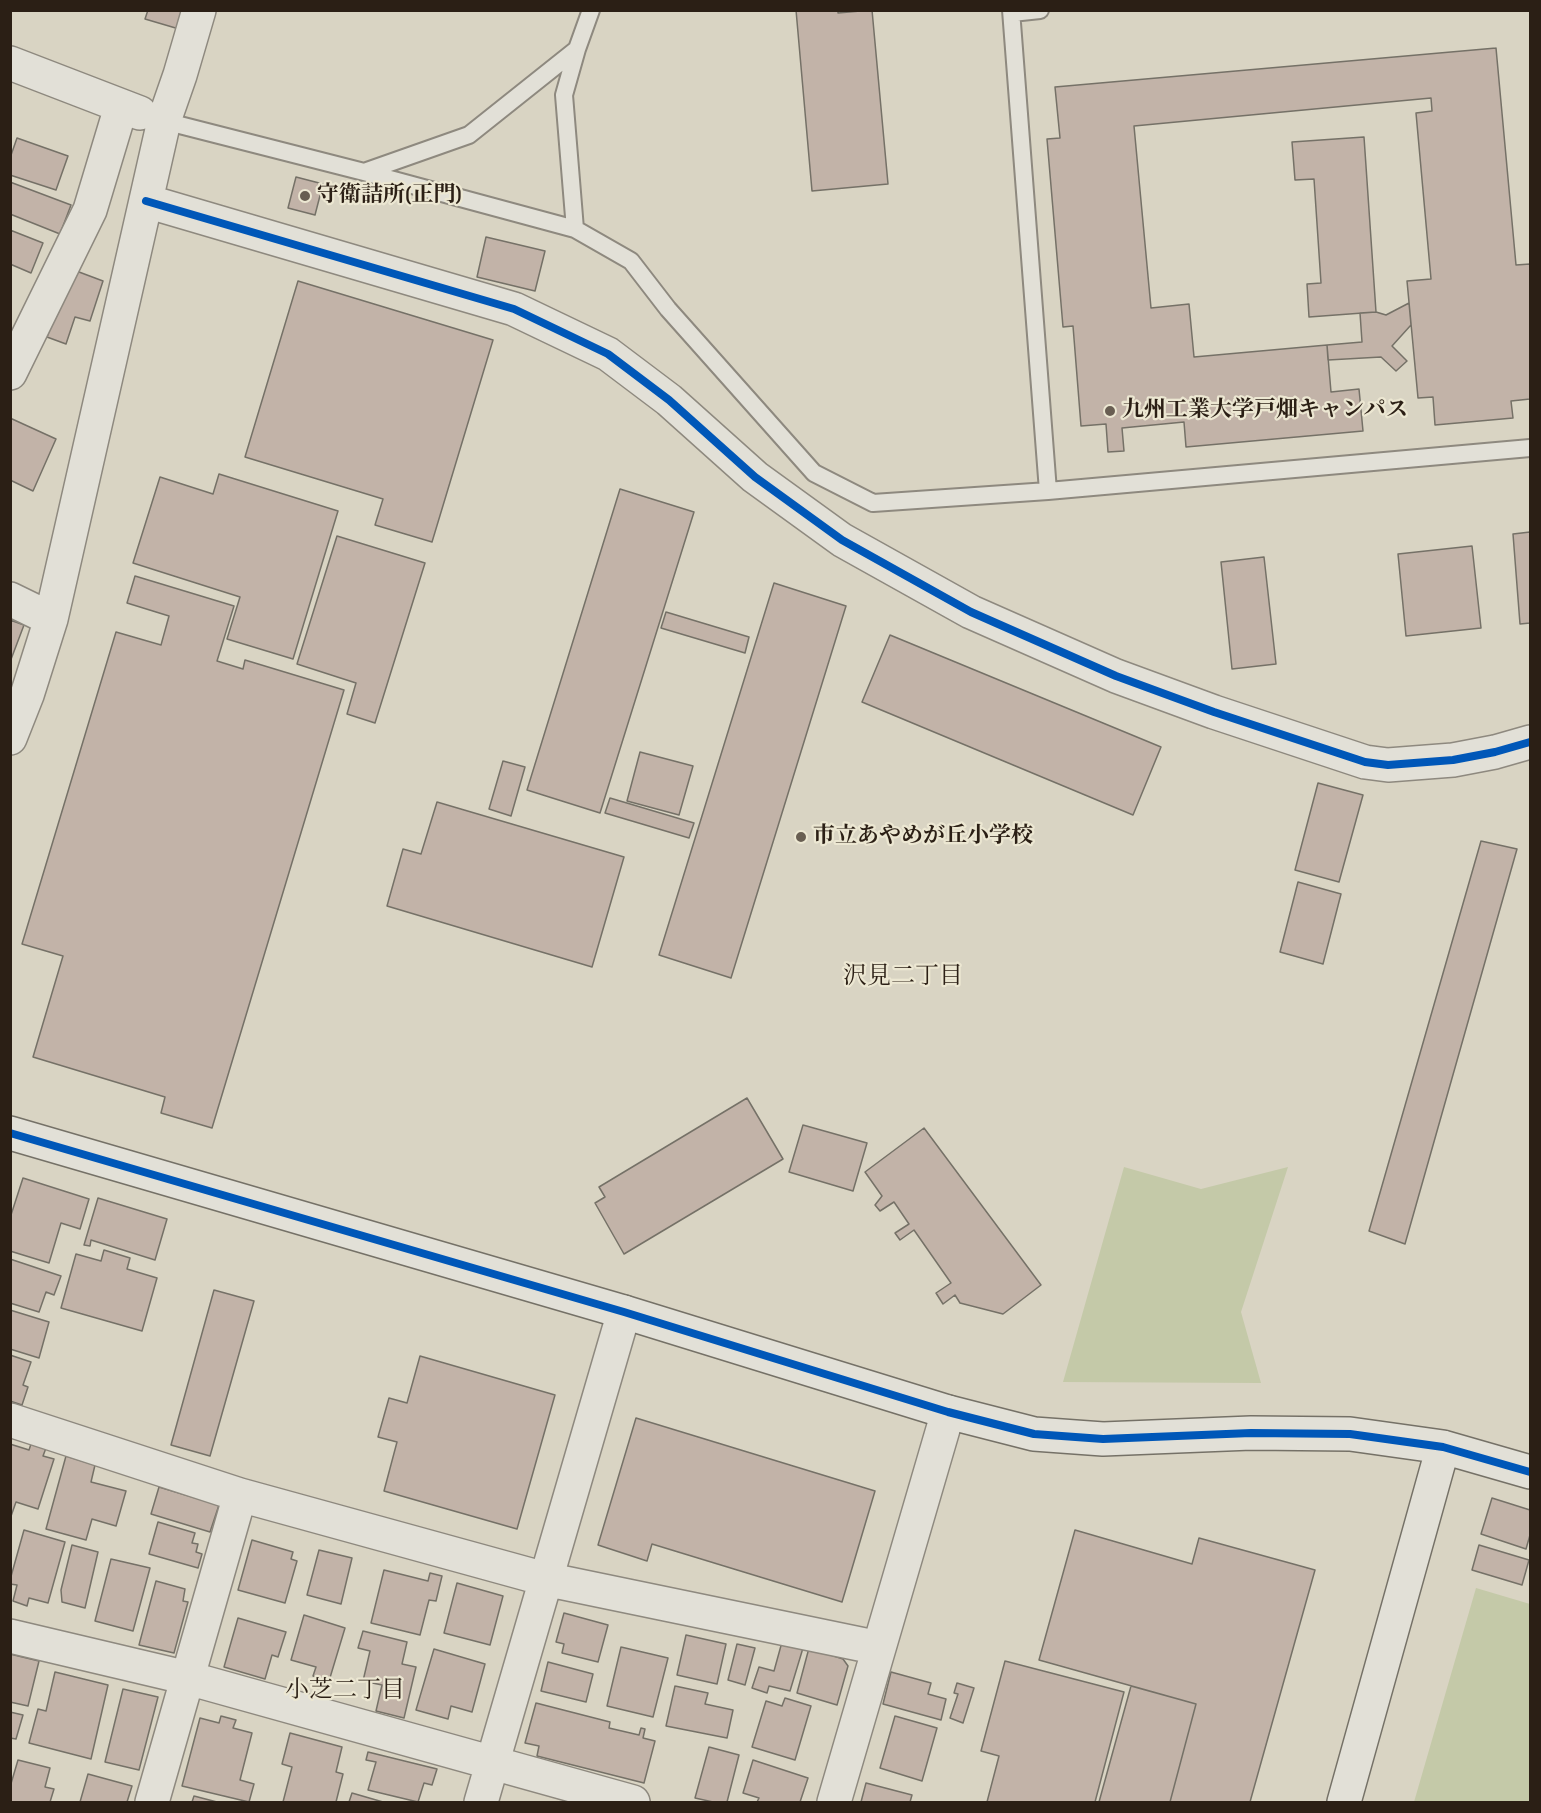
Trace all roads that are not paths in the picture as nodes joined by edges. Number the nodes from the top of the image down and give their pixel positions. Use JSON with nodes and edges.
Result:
{"nodes":[{"id":1,"x":199,"y":10,"type":"edge"},
{"id":2,"x":591,"y":10,"type":"edge"},
{"id":3,"x":1040,"y":10,"type":"edge"},
{"id":4,"x":1011,"y":12,"type":"edge"},
{"id":5,"x":577,"y":49,"type":"junction"},
{"id":6,"x":10,"y":63,"type":"edge"},
{"id":7,"x":121,"y":107,"type":"junction"},
{"id":8,"x":164,"y":122,"type":"junction"},
{"id":9,"x":364,"y":172,"type":"junction"},
{"id":10,"x":146,"y":201,"type":"junction"},
{"id":11,"x":575,"y":229,"type":"junction"},
{"id":12,"x":10,"y":373,"type":"edge"},
{"id":13,"x":1530,"y":448,"type":"edge"},
{"id":14,"x":1048,"y":491,"type":"junction"},
{"id":15,"x":10,"y":599,"type":"edge"},
{"id":16,"x":51,"y":619,"type":"junction"},
{"id":17,"x":10,"y":738,"type":"edge"},
{"id":18,"x":1530,"y":742,"type":"edge"},
{"id":19,"x":10,"y":1133,"type":"edge"},
{"id":20,"x":624,"y":1312,"type":"junction"},
{"id":21,"x":948,"y":1412,"type":"junction"},
{"id":22,"x":10,"y":1420,"type":"edge"},
{"id":23,"x":1443,"y":1448,"type":"junction"},
{"id":24,"x":1530,"y":1472,"type":"edge"},
{"id":25,"x":240,"y":1495,"type":"junction"},
{"id":26,"x":545,"y":1579,"type":"junction"},
{"id":27,"x":10,"y":1636,"type":"edge"},
{"id":28,"x":879,"y":1647,"type":"junction"},
{"id":29,"x":188,"y":1678,"type":"junction"},
{"id":30,"x":492,"y":1763,"type":"junction"},
{"id":31,"x":152,"y":1803,"type":"edge"},
{"id":32,"x":481,"y":1803,"type":"edge"},
{"id":33,"x":633,"y":1803,"type":"edge"},
{"id":34,"x":834,"y":1803,"type":"edge"},
{"id":35,"x":1344,"y":1803,"type":"edge"}],
"edges":[{"from":1,"to":8,"type":"street"},
{"from":2,"to":5,"type":"lane"},
{"from":3,"to":4,"type":"lane"},
{"from":4,"to":14,"type":"lane"},
{"from":5,"to":9,"type":"lane"},
{"from":5,"to":11,"type":"lane"},
{"from":6,"to":7,"type":"street"},
{"from":7,"to":8,"type":"street"},
{"from":7,"to":12,"type":"street"},
{"from":8,"to":9,"type":"lane"},
{"from":8,"to":10,"type":"street"},
{"from":9,"to":11,"type":"lane"},
{"from":10,"to":16,"type":"street"},
{"from":10,"to":18,"type":"street"},
{"from":11,"to":14,"type":"lane"},
{"from":13,"to":14,"type":"lane"},
{"from":15,"to":16,"type":"street"},
{"from":16,"to":17,"type":"street"},
{"from":19,"to":20,"type":"street"},
{"from":20,"to":21,"type":"street"},
{"from":20,"to":26,"type":"street"},
{"from":21,"to":23,"type":"street"},
{"from":21,"to":28,"type":"street"},
{"from":22,"to":25,"type":"street"},
{"from":23,"to":24,"type":"street"},
{"from":23,"to":35,"type":"street"},
{"from":25,"to":26,"type":"street"},
{"from":25,"to":29,"type":"street"},
{"from":26,"to":28,"type":"street"},
{"from":26,"to":30,"type":"street"},
{"from":27,"to":29,"type":"street"},
{"from":28,"to":34,"type":"street"},
{"from":29,"to":30,"type":"street"},
{"from":29,"to":31,"type":"street"},
{"from":30,"to":32,"type":"street"},
{"from":30,"to":33,"type":"street"}]}
